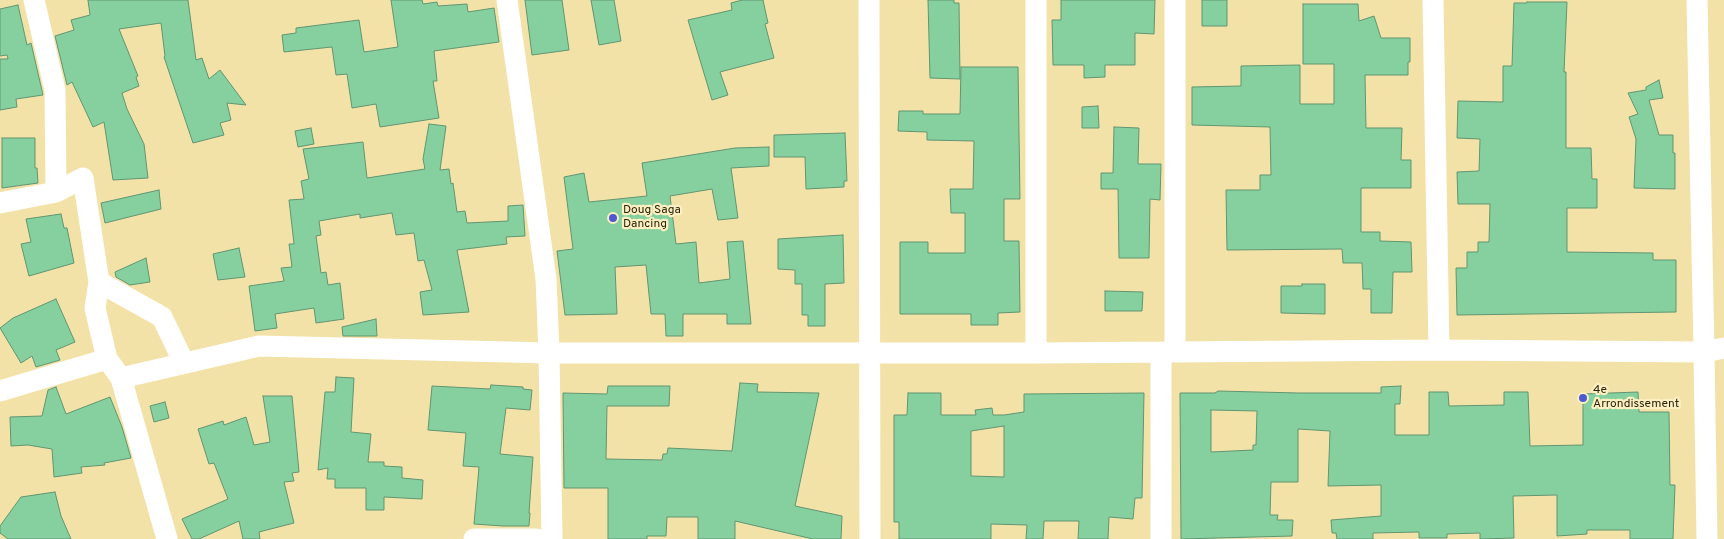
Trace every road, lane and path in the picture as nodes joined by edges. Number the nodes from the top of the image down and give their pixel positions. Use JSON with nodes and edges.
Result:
{"nodes":[{"id":1,"x":34,"y":0,"type":"edge"},
{"id":2,"x":507,"y":0,"type":"edge"},
{"id":3,"x":869,"y":0,"type":"edge"},
{"id":4,"x":1036,"y":0,"type":"edge"},
{"id":5,"x":1175,"y":0,"type":"edge"},
{"id":6,"x":1433,"y":0,"type":"edge"},
{"id":7,"x":1697,"y":0,"type":"edge"},
{"id":8,"x":56,"y":192,"type":"junction"},
{"id":9,"x":0,"y":203,"type":"edge"},
{"id":10,"x":99,"y":282,"type":"junction"},
{"id":11,"x":1439,"y":350,"type":"junction"},
{"id":12,"x":1714,"y":350,"type":"edge"},
{"id":13,"x":869,"y":352,"type":"junction"},
{"id":14,"x":1168,"y":352,"type":"junction"},
{"id":15,"x":549,"y":353,"type":"junction"},
{"id":16,"x":1036,"y":353,"type":"junction"},
{"id":17,"x":107,"y":359,"type":"junction"},
{"id":18,"x":184,"y":363,"type":"junction"},
{"id":19,"x":121,"y":378,"type":"junction"},
{"id":20,"x":0,"y":391,"type":"edge"},
{"id":21,"x":166,"y":539,"type":"edge"},
{"id":22,"x":474,"y":539,"type":"edge"},
{"id":23,"x":536,"y":539,"type":"edge"},
{"id":24,"x":552,"y":539,"type":"edge"},
{"id":25,"x":870,"y":539,"type":"edge"},
{"id":26,"x":1161,"y":539,"type":"edge"},
{"id":27,"x":1707,"y":539,"type":"edge"}],
"edges":[{"from":1,"to":8,"type":"street"},
{"from":2,"to":15,"type":"street"},
{"from":3,"to":13,"type":"street"},
{"from":4,"to":16,"type":"street"},
{"from":5,"to":14,"type":"street"},
{"from":6,"to":11,"type":"street"},
{"from":7,"to":12,"type":"street"},
{"from":8,"to":9,"type":"street"},
{"from":8,"to":10,"type":"street"},
{"from":10,"to":17,"type":"street"},
{"from":10,"to":18,"type":"street"},
{"from":11,"to":12,"type":"street"},
{"from":11,"to":14,"type":"street"},
{"from":12,"to":27,"type":"street"},
{"from":13,"to":15,"type":"street"},
{"from":13,"to":16,"type":"street"},
{"from":13,"to":25,"type":"street"},
{"from":14,"to":16,"type":"street"},
{"from":14,"to":26,"type":"street"},
{"from":15,"to":18,"type":"street"},
{"from":15,"to":24,"type":"street"},
{"from":17,"to":19,"type":"street"},
{"from":17,"to":20,"type":"street"},
{"from":18,"to":19,"type":"street"},
{"from":19,"to":21,"type":"street"},
{"from":22,"to":23,"type":"street"}]}
